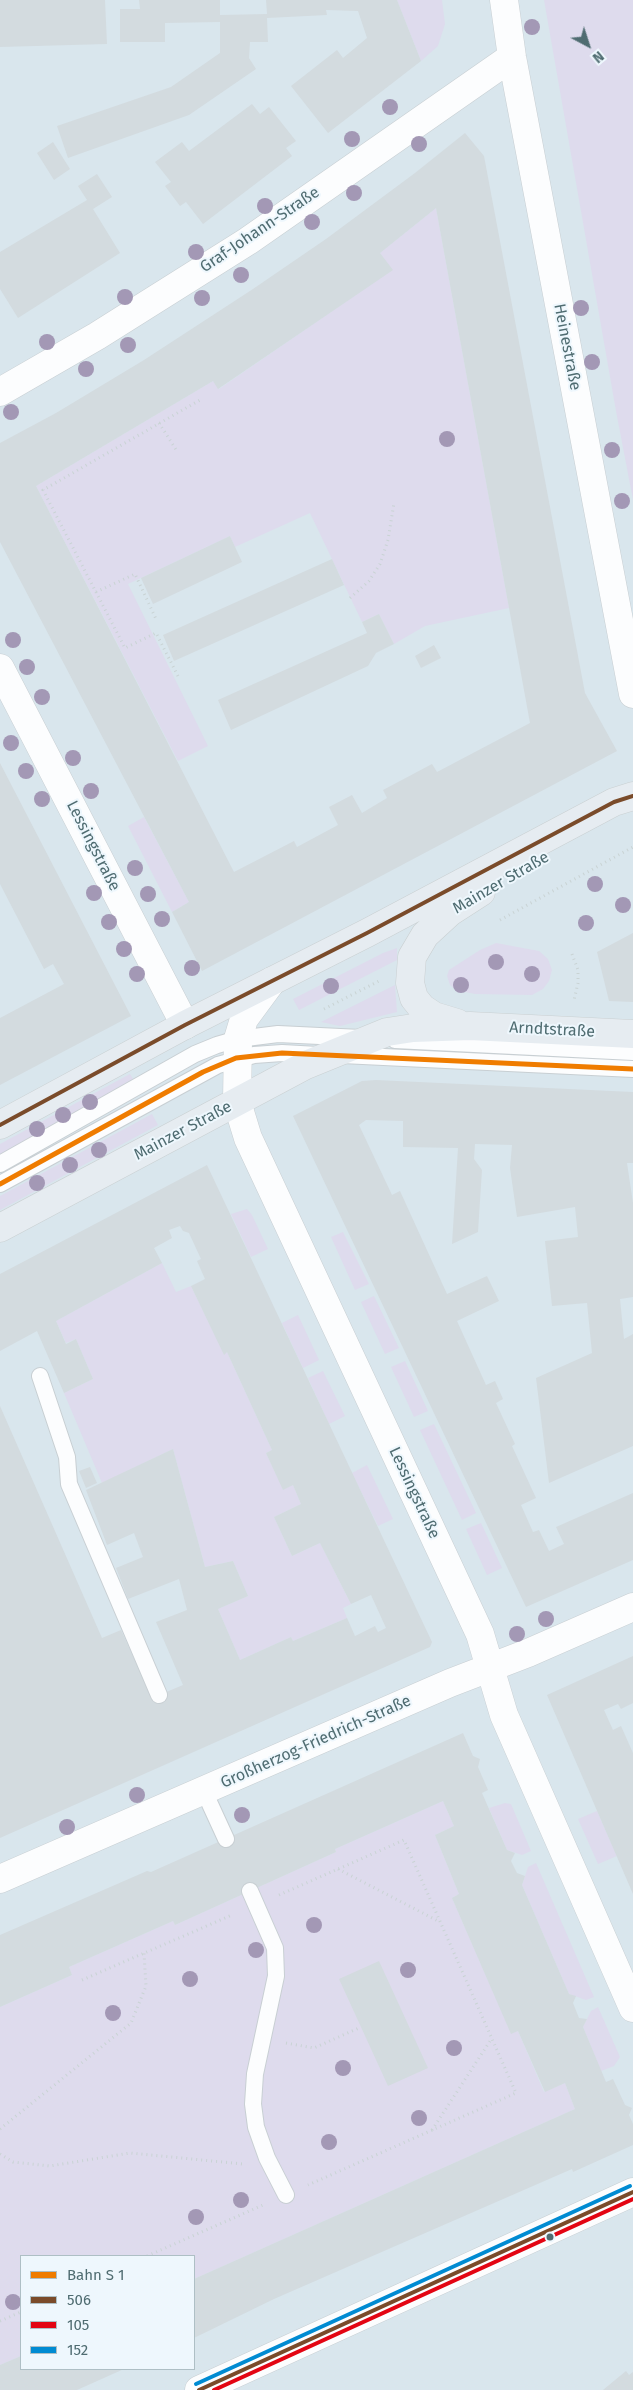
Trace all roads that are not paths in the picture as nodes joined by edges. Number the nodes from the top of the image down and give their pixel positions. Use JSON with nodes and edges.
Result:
{"nodes":[{"id":1,"x":504,"y":0,"type":"edge"},
{"id":2,"x":512,"y":57,"type":"junction"},
{"id":3,"x":0,"y":392,"type":"edge"},
{"id":4,"x":629,"y":652,"type":"edge"},
{"id":5,"x":0,"y":668,"type":"edge"},
{"id":6,"x":633,"y":694,"type":"edge"},
{"id":7,"x":633,"y":796,"type":"edge"},
{"id":8,"x":633,"y":800,"type":"edge"},
{"id":9,"x":272,"y":982,"type":"junction"},
{"id":10,"x":434,"y":1016,"type":"joint"},
{"id":11,"x":185,"y":1025,"type":"junction"},
{"id":12,"x":470,"y":1026,"type":"junction"},
{"id":13,"x":633,"y":1034,"type":"edge"},
{"id":14,"x":369,"y":1039,"type":"junction"},
{"id":15,"x":237,"y":1048,"type":"junction"},
{"id":16,"x":633,"y":1052,"type":"edge"},
{"id":17,"x":328,"y":1055,"type":"junction"},
{"id":18,"x":633,"y":1069,"type":"edge"},
{"id":19,"x":237,"y":1102,"type":"junction"},
{"id":20,"x":0,"y":1125,"type":"edge"},
{"id":21,"x":0,"y":1164,"type":"edge"},
{"id":22,"x":0,"y":1184,"type":"edge"},
{"id":23,"x":0,"y":1228,"type":"edge"},
{"id":24,"x":40,"y":1376,"type":"dead end"},
{"id":25,"x":633,"y":1607,"type":"edge"},
{"id":26,"x":491,"y":1667,"type":"junction"},
{"id":27,"x":159,"y":1695,"type":"dead end"},
{"id":28,"x":204,"y":1791,"type":"junction"},
{"id":29,"x":226,"y":1839,"type":"dead end"},
{"id":30,"x":0,"y":1879,"type":"edge"},
{"id":31,"x":254,"y":1898,"type":"road end"},
{"id":32,"x":633,"y":2008,"type":"edge"},
{"id":33,"x":633,"y":2192,"type":"edge"},
{"id":34,"x":286,"y":2195,"type":"road end"},
{"id":35,"x":199,"y":2390,"type":"edge"}],
"edges":[{"from":1,"to":2,"type":"street","name":"Heinestraße"},
{"from":2,"to":3,"type":"street","name":"Graf-Johann-Straße"},
{"from":2,"to":4,"type":"street","name":"Heinestraße"},
{"from":4,"to":6,"type":"street","name":"Heinestraße"},
{"from":5,"to":11,"type":"street","name":"Lessingstraße"},
{"from":7,"to":9,"type":"main road","name":"Mainzer Straße"},
{"from":8,"to":10,"type":"main road","name":"Mainzer Straße"},
{"from":9,"to":11,"type":"main road","name":"Mainzer Straße"},
{"from":9,"to":15,"type":"street","name":"Lessingstraße"},
{"from":10,"to":12,"type":"main road","name":"Arndtstraße"},
{"from":11,"to":20,"type":"main road","name":"Mainzer Straße"},
{"from":12,"to":13,"type":"main road","name":"Arndtstraße"},
{"from":12,"to":14,"type":"main road","name":"Arndtstraße"},
{"from":14,"to":15,"type":"lane"},
{"from":14,"to":16,"type":"lane"},
{"from":14,"to":17,"type":"main road","name":"Mainzer Straße"},
{"from":15,"to":17,"type":"lane"},
{"from":15,"to":19,"type":"street","name":"Lessingstraße"},
{"from":15,"to":21,"type":"lane"},
{"from":15,"to":22,"type":"lane"},
{"from":17,"to":18,"type":"lane"},
{"from":17,"to":19,"type":"main road","name":"Mainzer Straße"},
{"from":19,"to":23,"type":"main road","name":"Mainzer Straße"},
{"from":19,"to":26,"type":"street","name":"Lessingstraße"},
{"from":24,"to":27,"type":"lane"},
{"from":25,"to":26,"type":"street","name":"Großherzog-Friedrich-Straße"},
{"from":26,"to":28,"type":"street","name":"Großherzog-Friedrich-Straße"},
{"from":26,"to":32,"type":"street","name":"Lessingstraße"},
{"from":28,"to":29,"type":"lane"},
{"from":28,"to":30,"type":"street","name":"Großherzog-Friedrich-Straße"},
{"from":31,"to":34,"type":"lane"},
{"from":33,"to":35,"type":"street"}]}
